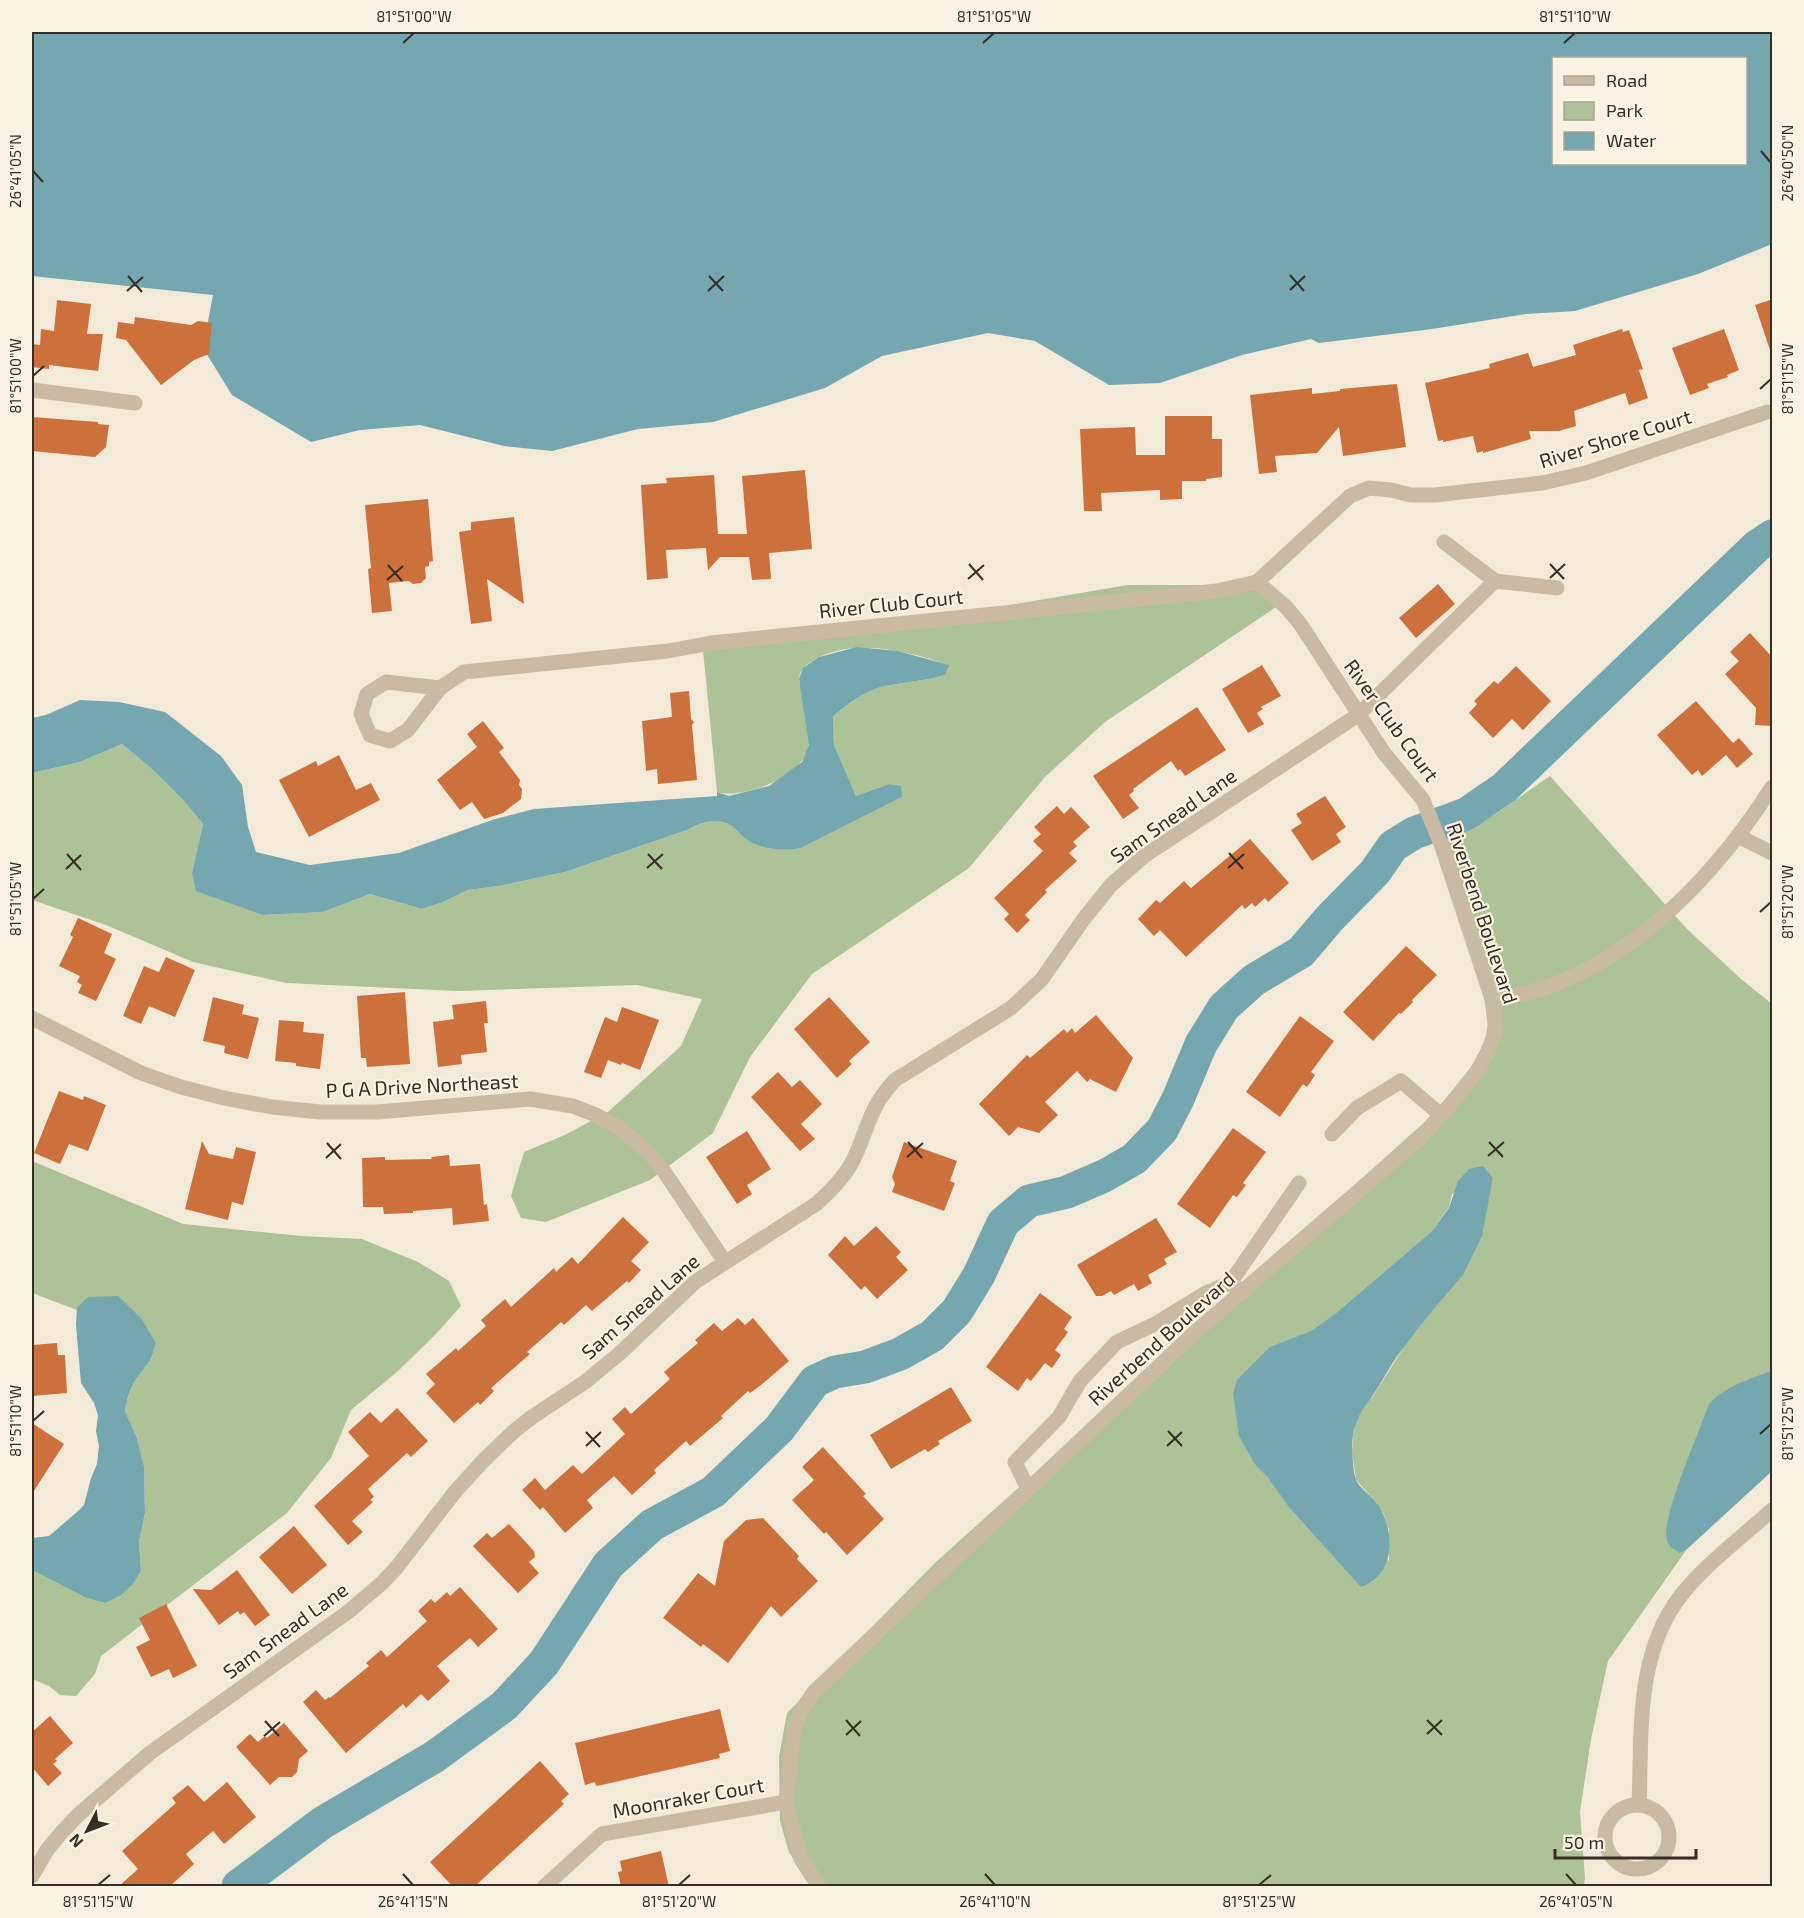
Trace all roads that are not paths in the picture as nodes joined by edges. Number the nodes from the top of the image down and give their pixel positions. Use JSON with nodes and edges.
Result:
{"nodes":[{"id":1,"x":32,"y":390,"type":"edge"},
{"id":2,"x":135,"y":403,"type":"dead end"},
{"id":3,"x":1771,"y":412,"type":"edge"},
{"id":4,"x":1444,"y":542,"type":"dead end"},
{"id":5,"x":1495,"y":581,"type":"junction"},
{"id":6,"x":1257,"y":582,"type":"junction"},
{"id":7,"x":1557,"y":588,"type":"dead end"},
{"id":8,"x":440,"y":688,"type":"junction"},
{"id":9,"x":1358,"y":715,"type":"junction"},
{"id":10,"x":1773,"y":788,"type":"edge"},
{"id":11,"x":1423,"y":800,"type":"joint"},
{"id":12,"x":1738,"y":836,"type":"junction"},
{"id":13,"x":1773,"y":853,"type":"edge"},
{"id":14,"x":1492,"y":999,"type":"junction"},
{"id":15,"x":32,"y":1018,"type":"edge"},
{"id":16,"x":1441,"y":1115,"type":"junction"},
{"id":17,"x":1332,"y":1134,"type":"dead end"},
{"id":18,"x":1299,"y":1183,"type":"dead end"},
{"id":19,"x":725,"y":1262,"type":"junction"},
{"id":20,"x":1237,"y":1287,"type":"junction"},
{"id":21,"x":1028,"y":1489,"type":"junction"},
{"id":22,"x":1773,"y":1510,"type":"edge"},
{"id":23,"x":786,"y":1802,"type":"junction"},
{"id":24,"x":1639,"y":1804,"type":"junction"},
{"id":25,"x":563,"y":1870,"type":"junction"},
{"id":26,"x":32,"y":1876,"type":"edge"},
{"id":27,"x":545,"y":1887,"type":"edge"},
{"id":28,"x":567,"y":1887,"type":"edge"},
{"id":29,"x":819,"y":1887,"type":"edge"}],
"edges":[{"from":1,"to":2,"type":"street"},
{"from":3,"to":6,"type":"street","name":"River Shore Court"},
{"from":4,"to":5,"type":"street"},
{"from":5,"to":7,"type":"street"},
{"from":5,"to":9,"type":"street","name":"Sam Snead Lane"},
{"from":6,"to":8,"type":"street","name":"River Club Court"},
{"from":6,"to":9,"type":"street","name":"River Club Court"},
{"from":8,"to":8,"type":"street","name":"River Club Court"},
{"from":9,"to":11,"type":"street","name":"River Club Court"},
{"from":9,"to":19,"type":"street","name":"Sam Snead Lane"},
{"from":10,"to":12,"type":"street"},
{"from":11,"to":14,"type":"street","name":"Riverbend Boulevard"},
{"from":12,"to":13,"type":"street"},
{"from":12,"to":14,"type":"street"},
{"from":14,"to":16,"type":"street","name":"Riverbend Boulevard"},
{"from":15,"to":19,"type":"street","name":"P G A Drive Northeast"},
{"from":16,"to":17,"type":"street"},
{"from":16,"to":20,"type":"street","name":"Riverbend Boulevard"},
{"from":18,"to":20,"type":"street"},
{"from":19,"to":26,"type":"street","name":"Sam Snead Lane"},
{"from":20,"to":21,"type":"street","name":"Riverbend Boulevard"},
{"from":20,"to":21,"type":"street"},
{"from":21,"to":23,"type":"street","name":"Riverbend Boulevard"},
{"from":22,"to":24,"type":"street"},
{"from":23,"to":25,"type":"street","name":"Moonraker Court"},
{"from":23,"to":29,"type":"street","name":"Riverbend Boulevard"},
{"from":24,"to":24,"type":"street"},
{"from":25,"to":27,"type":"street","name":"Moonraker Court"},
{"from":25,"to":28,"type":"street"}]}
